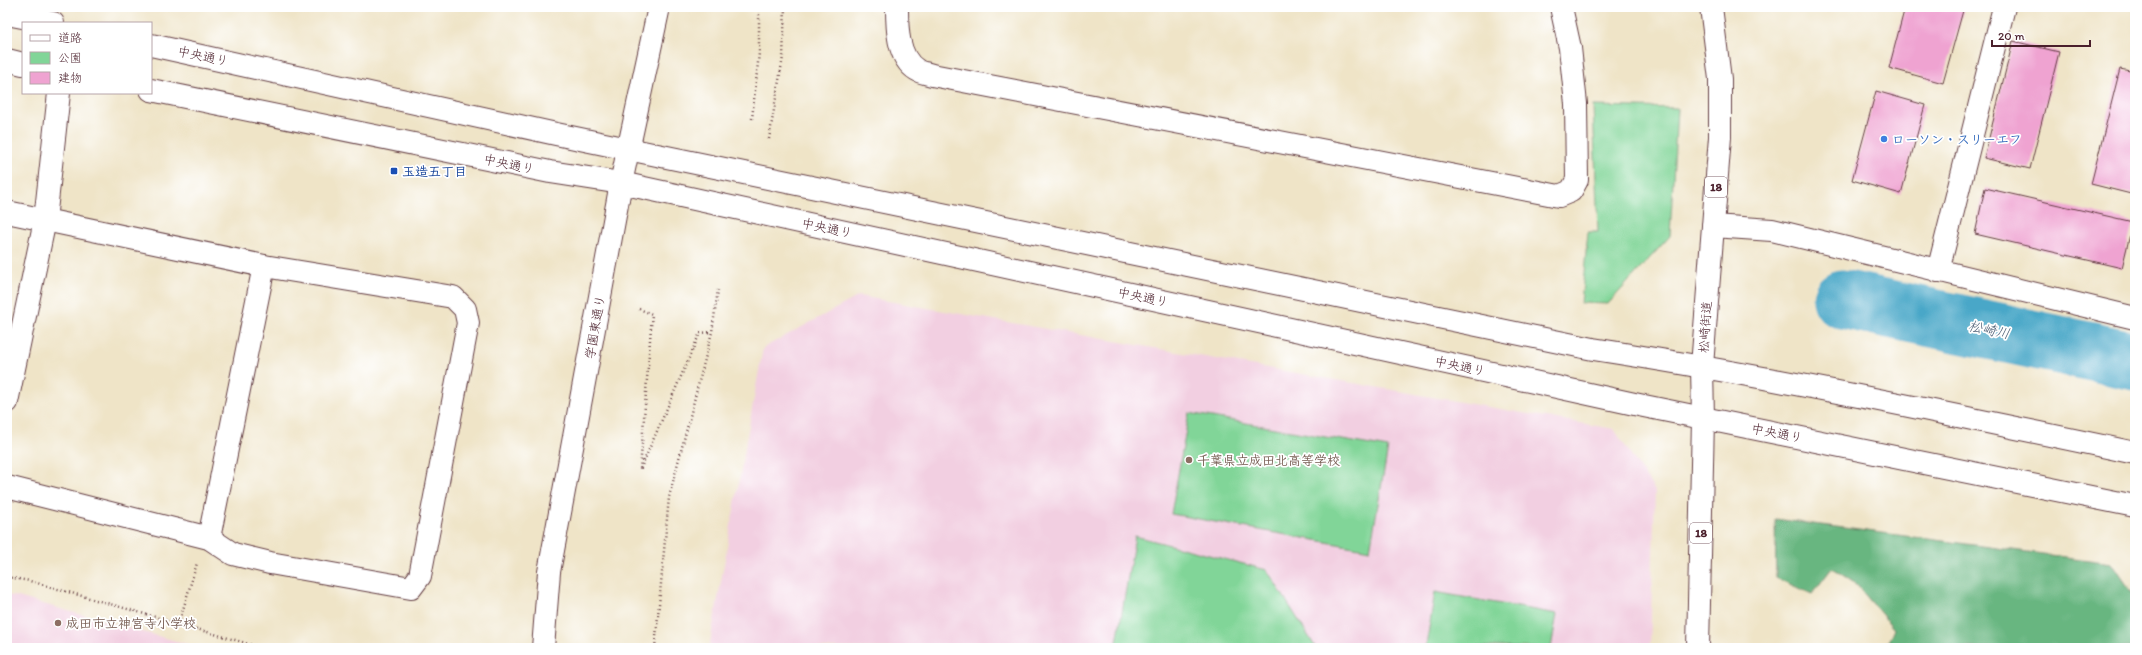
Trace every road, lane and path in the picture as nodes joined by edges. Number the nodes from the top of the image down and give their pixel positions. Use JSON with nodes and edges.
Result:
{"nodes":[{"id":1,"x":659,"y":7,"type":"edge"},
{"id":2,"x":759,"y":7,"type":"edge"},
{"id":3,"x":785,"y":7,"type":"edge"},
{"id":4,"x":896,"y":7,"type":"edge"},
{"id":5,"x":1561,"y":7,"type":"edge"},
{"id":6,"x":1711,"y":7,"type":"edge"},
{"id":7,"x":2004,"y":7,"type":"edge"},
{"id":8,"x":7,"y":14,"type":"edge"},
{"id":9,"x":48,"y":22,"type":"edge"},
{"id":10,"x":152,"y":44,"type":"edge"},
{"id":11,"x":7,"y":60,"type":"edge"},
{"id":12,"x":22,"y":64,"type":"edge"},
{"id":13,"x":152,"y":90,"type":"edge"},
{"id":14,"x":59,"y":94,"type":"edge"},
{"id":15,"x":752,"y":119,"type":"dead end"},
{"id":16,"x":769,"y":139,"type":"dead end"},
{"id":17,"x":628,"y":148,"type":"junction"},
{"id":18,"x":621,"y":183,"type":"junction"},
{"id":19,"x":7,"y":212,"type":"edge"},
{"id":20,"x":45,"y":220,"type":"junction"},
{"id":21,"x":1713,"y":226,"type":"junction"},
{"id":22,"x":264,"y":266,"type":"junction"},
{"id":23,"x":1938,"y":271,"type":"junction"},
{"id":24,"x":718,"y":290,"type":"dead end"},
{"id":25,"x":639,"y":309,"type":"dead end"},
{"id":26,"x":2135,"y":318,"type":"edge"},
{"id":27,"x":712,"y":332,"type":"junction"},
{"id":28,"x":1702,"y":366,"type":"junction"},
{"id":29,"x":7,"y":402,"type":"edge"},
{"id":30,"x":1704,"y":419,"type":"junction"},
{"id":31,"x":2135,"y":453,"type":"edge"},
{"id":32,"x":7,"y":487,"type":"edge"},
{"id":33,"x":2135,"y":506,"type":"edge"},
{"id":34,"x":209,"y":538,"type":"junction"},
{"id":35,"x":7,"y":577,"type":"edge"},
{"id":36,"x":179,"y":624,"type":"junction"},
{"id":37,"x":263,"y":648,"type":"edge"},
{"id":38,"x":543,"y":648,"type":"edge"},
{"id":39,"x":655,"y":648,"type":"edge"},
{"id":40,"x":1698,"y":648,"type":"edge"}],
"edges":[{"from":1,"to":17,"type":"street","name":"学園東通り"},
{"from":2,"to":15,"type":"path"},
{"from":3,"to":16,"type":"path"},
{"from":4,"to":5,"type":"street"},
{"from":6,"to":21,"type":"street","name":"松崎街道","number":"18"},
{"from":7,"to":23,"type":"street"},
{"from":8,"to":9,"type":"street"},
{"from":10,"to":17,"type":"street","name":"中央通り"},
{"from":11,"to":12,"type":"street"},
{"from":13,"to":18,"type":"street","name":"中央通り"},
{"from":14,"to":20,"type":"street"},
{"from":17,"to":18,"type":"street","name":"学園東通り"},
{"from":17,"to":28,"type":"street","name":"中央通り"},
{"from":18,"to":30,"type":"street","name":"中央通り"},
{"from":18,"to":38,"type":"street","name":"学園東通り"},
{"from":19,"to":20,"type":"street"},
{"from":20,"to":22,"type":"street"},
{"from":20,"to":29,"type":"street"},
{"from":21,"to":23,"type":"street"},
{"from":21,"to":28,"type":"street","name":"松崎街道","number":"18"},
{"from":22,"to":34,"type":"street"},
{"from":22,"to":34,"type":"street"},
{"from":23,"to":26,"type":"street"},
{"from":24,"to":27,"type":"path"},
{"from":25,"to":27,"type":"path"},
{"from":27,"to":39,"type":"path"},
{"from":28,"to":30,"type":"street","name":"松崎街道","number":"18"},
{"from":28,"to":31,"type":"street","name":"中央通り"},
{"from":30,"to":33,"type":"street","name":"中央通り"},
{"from":30,"to":40,"type":"street","name":"松崎街道","number":"18"},
{"from":32,"to":34,"type":"street"},
{"from":34,"to":36,"type":"path"},
{"from":35,"to":36,"type":"path"},
{"from":36,"to":37,"type":"path"}]}
